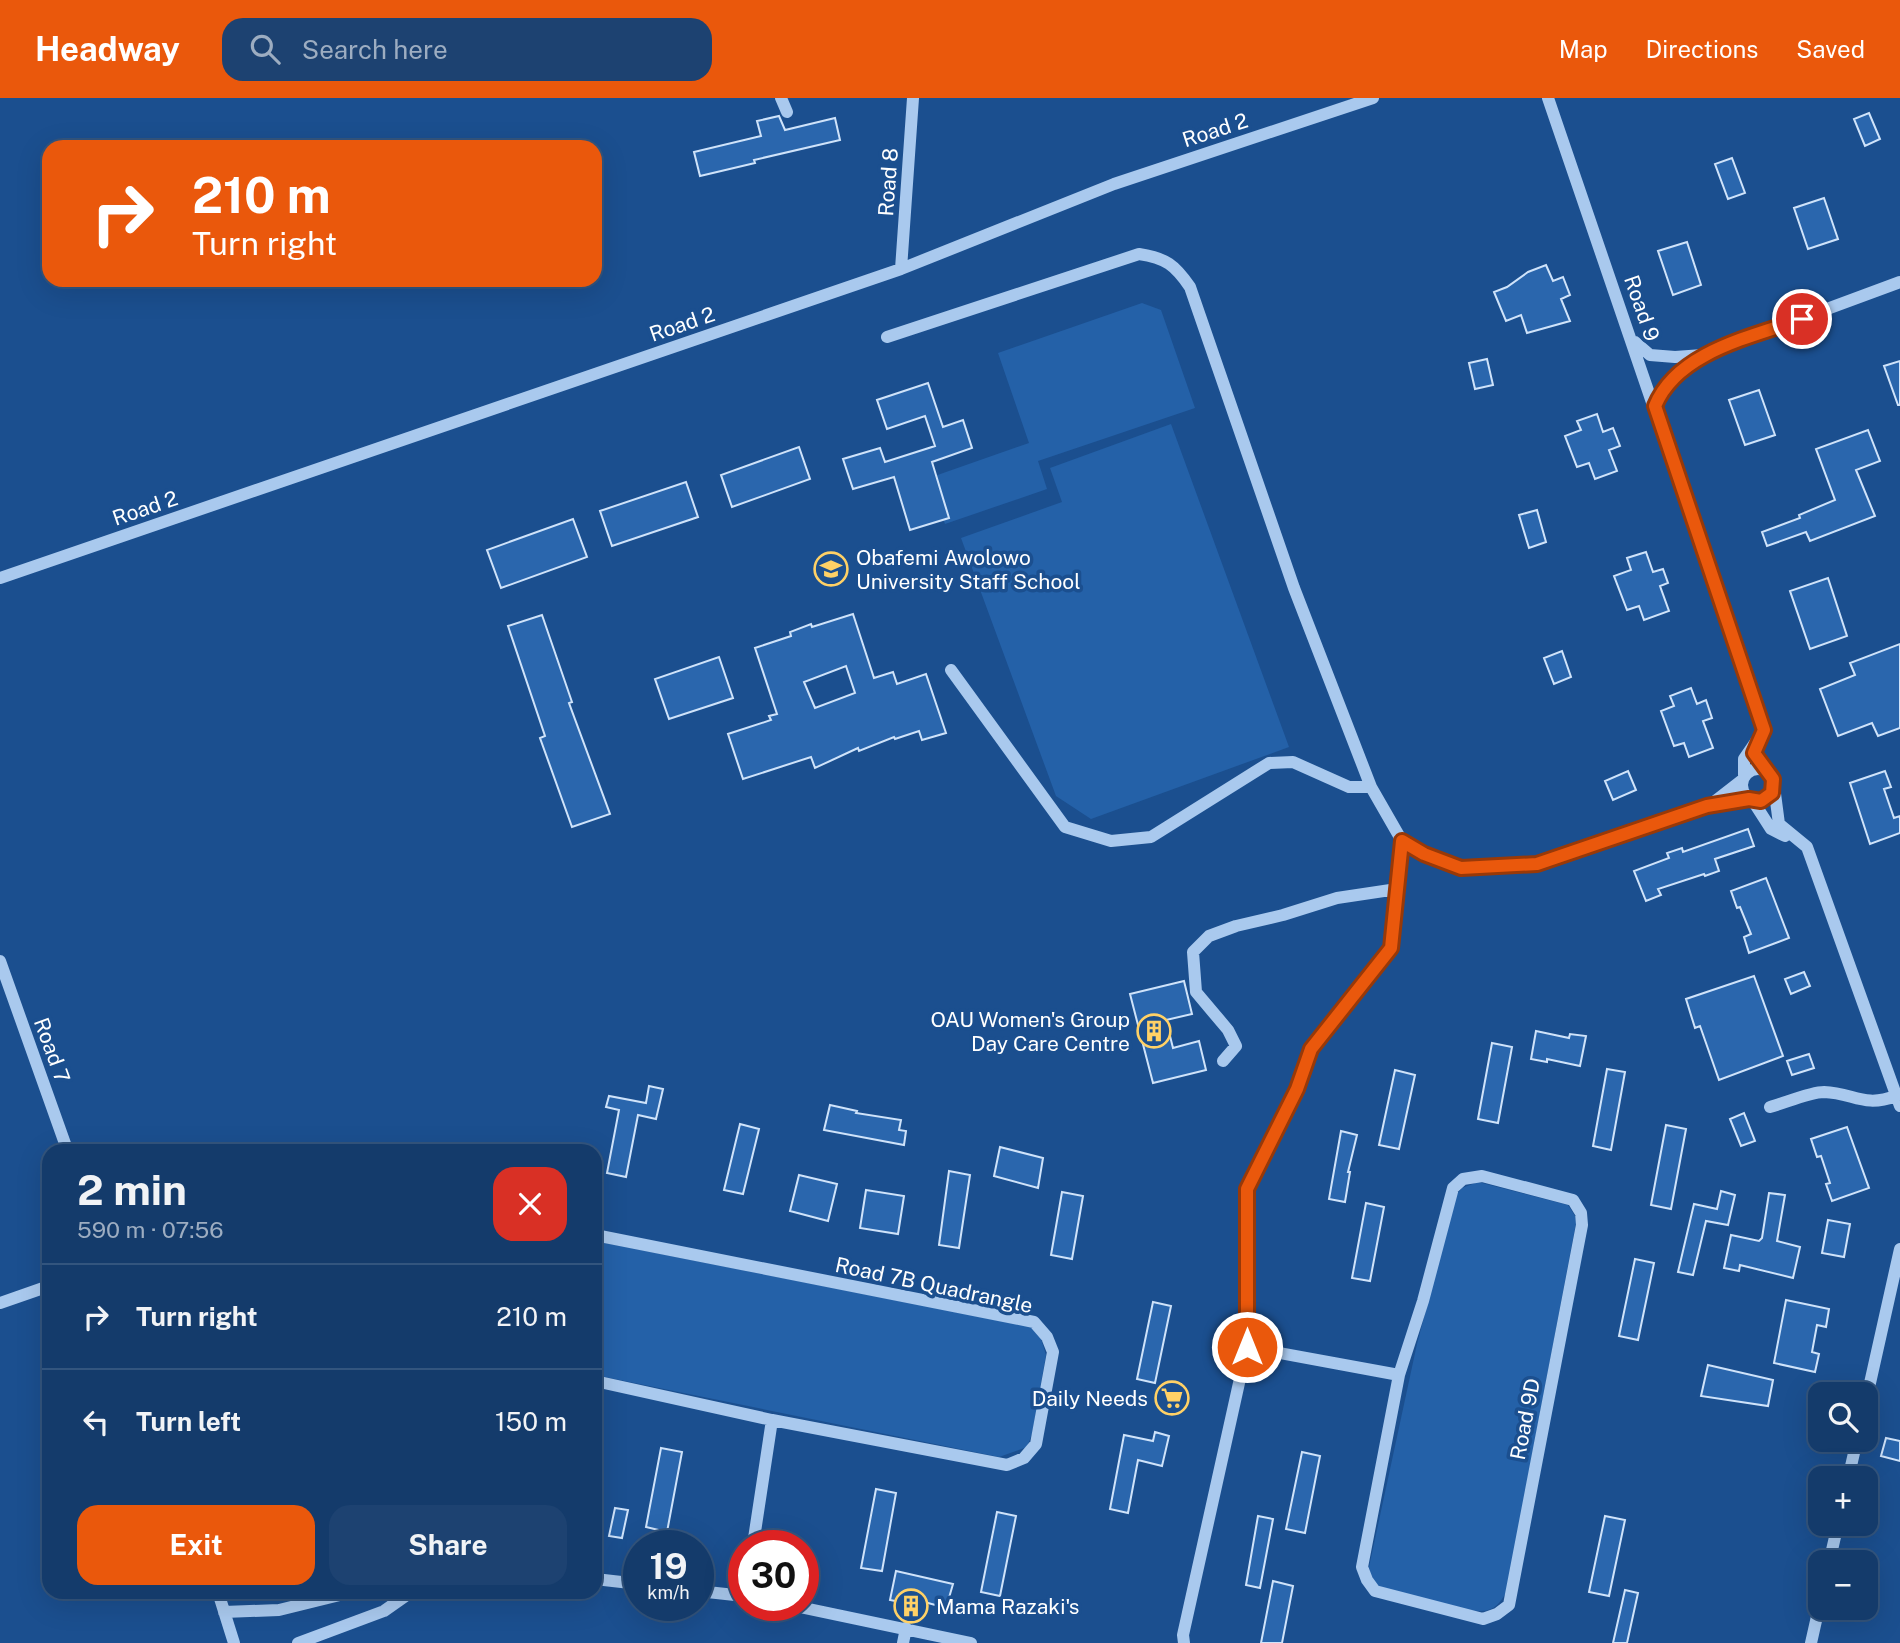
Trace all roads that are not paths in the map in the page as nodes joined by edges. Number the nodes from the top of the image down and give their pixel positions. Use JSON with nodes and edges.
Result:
{"nodes":[{"id":1,"x":781,"y":98,"type":"edge"},
{"id":2,"x":913,"y":98,"type":"edge"},
{"id":3,"x":1373,"y":98,"type":"edge"},
{"id":4,"x":1548,"y":98,"type":"edge"},
{"id":5,"x":787,"y":112,"type":"dead end"},
{"id":6,"x":901,"y":269,"type":"junction"},
{"id":7,"x":1900,"y":282,"type":"edge"},
{"id":8,"x":887,"y":337,"type":"dead end"},
{"id":9,"x":1633,"y":341,"type":"junction"},
{"id":10,"x":1703,"y":355,"type":"junction"},
{"id":11,"x":1655,"y":406,"type":"junction"},
{"id":12,"x":0,"y":578,"type":"edge"},
{"id":13,"x":951,"y":670,"type":"dead end"},
{"id":14,"x":1764,"y":730,"type":"junction"},
{"id":15,"x":1770,"y":773,"type":"junction"},
{"id":16,"x":1743,"y":778,"type":"junction"},
{"id":17,"x":1774,"y":786,"type":"junction"},
{"id":18,"x":1371,"y":787,"type":"junction"},
{"id":19,"x":1751,"y":800,"type":"junction"},
{"id":20,"x":1707,"y":806,"type":"junction"},
{"id":21,"x":1402,"y":841,"type":"junction"},
{"id":22,"x":1807,"y":847,"type":"junction"},
{"id":23,"x":1397,"y":889,"type":"junction"},
{"id":24,"x":0,"y":961,"type":"edge"},
{"id":25,"x":1223,"y":1061,"type":"dead end"},
{"id":26,"x":1898,"y":1101,"type":"edge"},
{"id":27,"x":1770,"y":1107,"type":"dead end"},
{"id":28,"x":65,"y":1144,"type":"edge"},
{"id":29,"x":602,"y":1236,"type":"edge"},
{"id":30,"x":1900,"y":1249,"type":"edge"},
{"id":31,"x":42,"y":1288,"type":"edge"},
{"id":32,"x":0,"y":1303,"type":"edge"},
{"id":33,"x":1247,"y":1347,"type":"junction"},
{"id":34,"x":1399,"y":1375,"type":"junction"},
{"id":35,"x":1870,"y":1382,"type":"edge"},
{"id":36,"x":602,"y":1383,"type":"edge"},
{"id":37,"x":772,"y":1420,"type":"junction"},
{"id":38,"x":755,"y":1530,"type":"edge"},
{"id":39,"x":602,"y":1580,"type":"edge"},
{"id":40,"x":623,"y":1582,"type":"edge"},
{"id":41,"x":220,"y":1599,"type":"edge"},
{"id":42,"x":324,"y":1599,"type":"edge"},
{"id":43,"x":401,"y":1599,"type":"edge"},
{"id":44,"x":819,"y":1611,"type":"edge"},
{"id":45,"x":224,"y":1612,"type":"junction"},
{"id":46,"x":1816,"y":1620,"type":"edge"},
{"id":47,"x":906,"y":1628,"type":"junction"},
{"id":48,"x":1181,"y":1641,"type":"edge"},
{"id":49,"x":234,"y":1643,"type":"edge"},
{"id":50,"x":298,"y":1643,"type":"edge"},
{"id":51,"x":903,"y":1643,"type":"edge"},
{"id":52,"x":971,"y":1643,"type":"edge"},
{"id":53,"x":1811,"y":1643,"type":"edge"}],
"edges":[{"from":1,"to":5,"type":"street"},
{"from":2,"to":6,"type":"street","name":"Road 8"},
{"from":3,"to":6,"type":"street","name":"Road 2"},
{"from":4,"to":9,"type":"street","name":"Road 9"},
{"from":6,"to":12,"type":"street","name":"Road 2"},
{"from":7,"to":10,"type":"street"},
{"from":8,"to":18,"type":"street"},
{"from":9,"to":10,"type":"street"},
{"from":9,"to":11,"type":"street","name":"Road 9"},
{"from":10,"to":11,"type":"street"},
{"from":11,"to":14,"type":"street","name":"Road 9"},
{"from":13,"to":18,"type":"street"},
{"from":14,"to":15,"type":"street"},
{"from":14,"to":16,"type":"street"},
{"from":15,"to":16,"type":"street"},
{"from":15,"to":17,"type":"street"},
{"from":16,"to":19,"type":"street"},
{"from":16,"to":20,"type":"street"},
{"from":17,"to":19,"type":"street"},
{"from":17,"to":22,"type":"street"},
{"from":18,"to":21,"type":"street"},
{"from":19,"to":20,"type":"street"},
{"from":19,"to":22,"type":"street"},
{"from":20,"to":21,"type":"street"},
{"from":21,"to":23,"type":"street"},
{"from":22,"to":26,"type":"street"},
{"from":23,"to":25,"type":"street"},
{"from":23,"to":33,"type":"street"},
{"from":24,"to":28,"type":"street","name":"Road 7"},
{"from":26,"to":27,"type":"street"},
{"from":29,"to":37,"type":"street","name":"Road 7B Quadrangle"},
{"from":30,"to":35,"type":"street"},
{"from":31,"to":32,"type":"street"},
{"from":33,"to":34,"type":"street"},
{"from":33,"to":48,"type":"street"},
{"from":34,"to":34,"type":"street","name":"Road 9D"},
{"from":36,"to":37,"type":"street","name":"Road 7B Quadrangle"},
{"from":37,"to":38,"type":"street"},
{"from":39,"to":40,"type":"street"},
{"from":41,"to":45,"type":"street"},
{"from":42,"to":45,"type":"street"},
{"from":43,"to":50,"type":"street"},
{"from":44,"to":47,"type":"street"},
{"from":45,"to":49,"type":"street"},
{"from":46,"to":53,"type":"street"},
{"from":47,"to":51,"type":"street"},
{"from":47,"to":52,"type":"street"}]}
